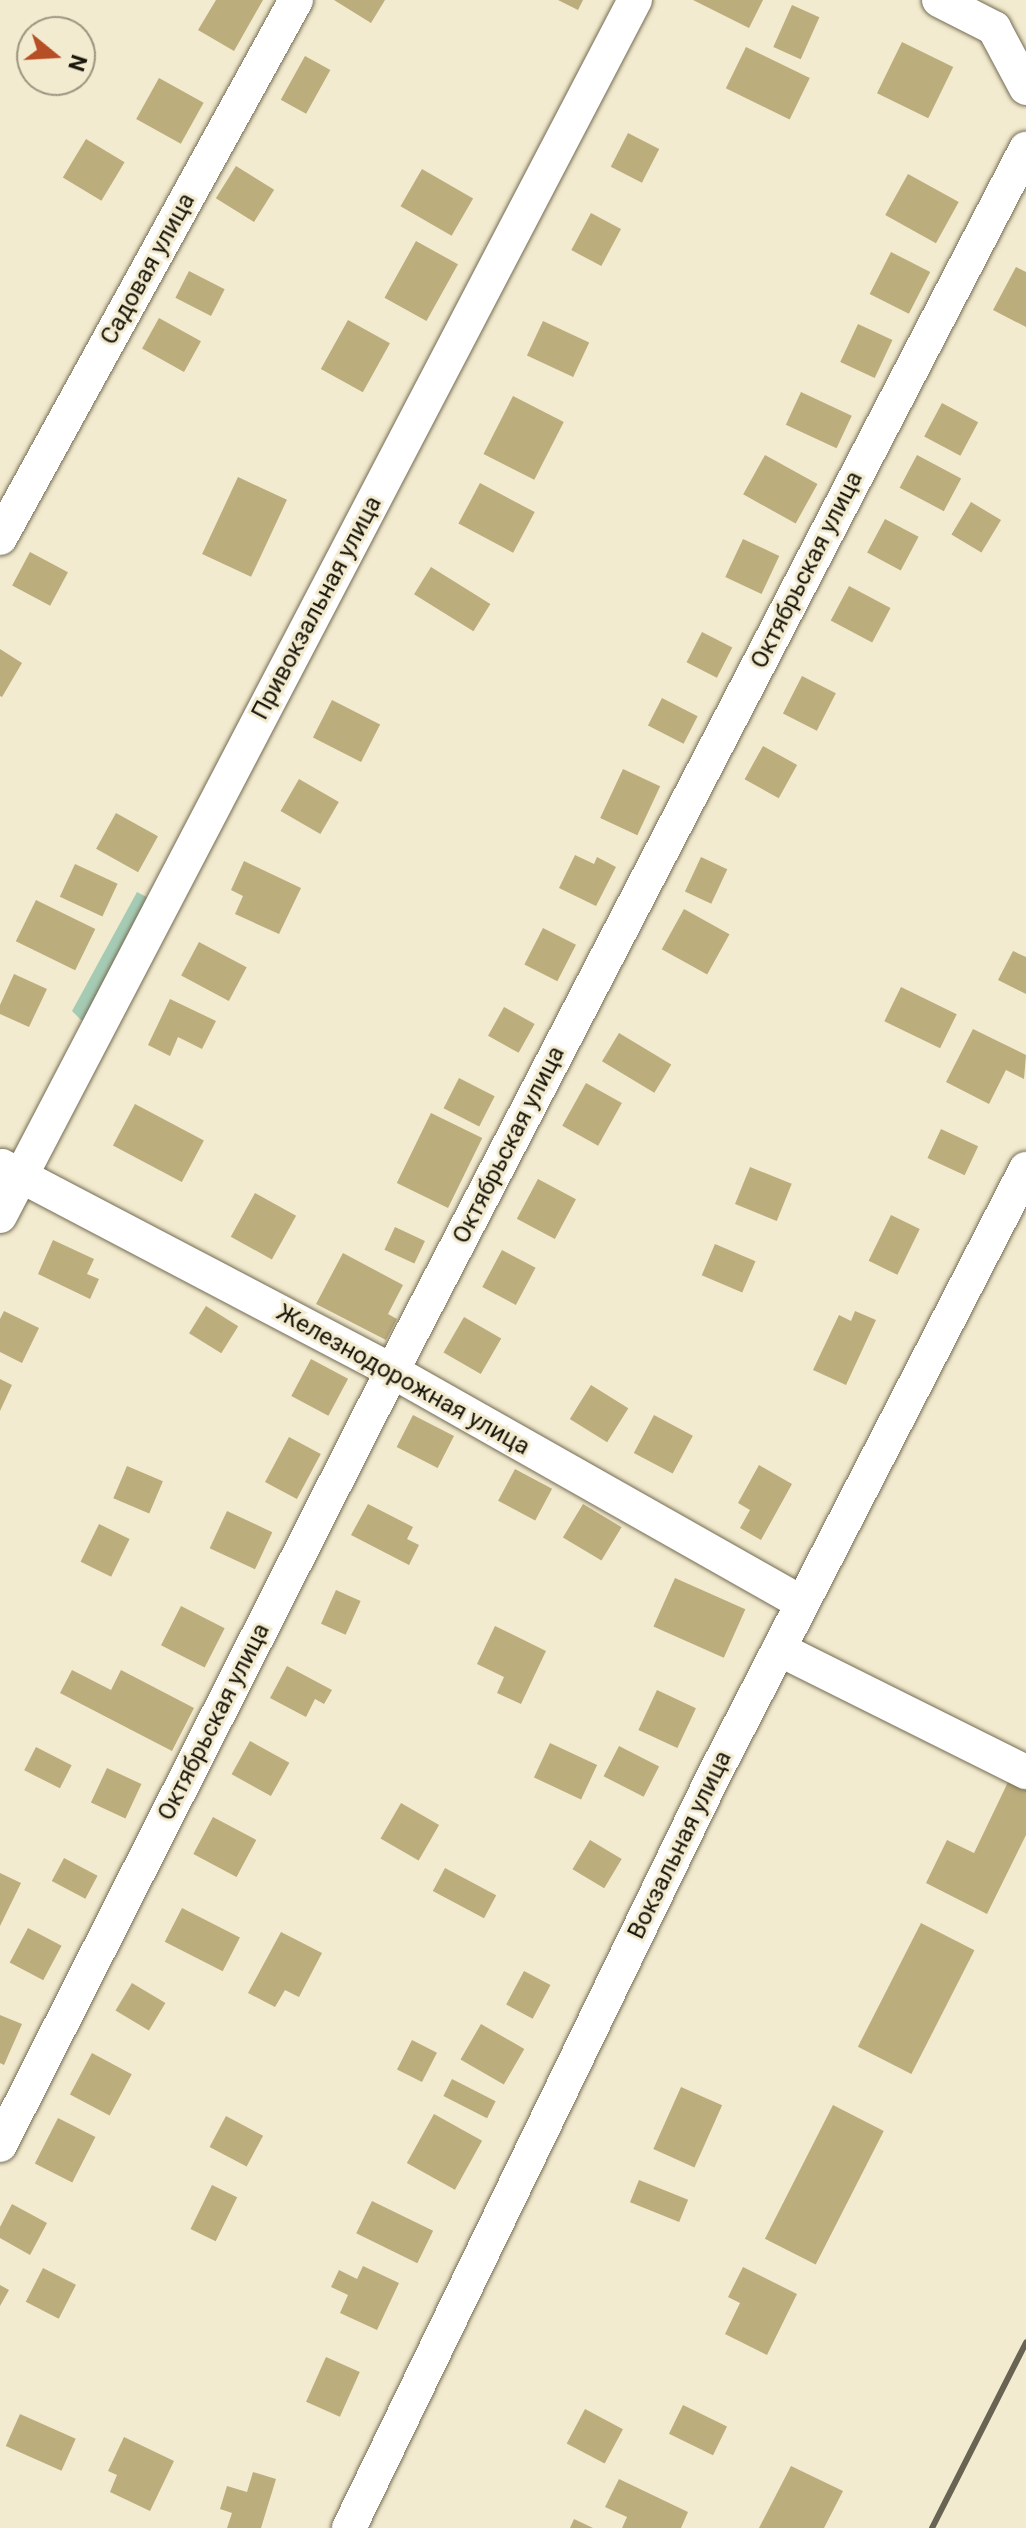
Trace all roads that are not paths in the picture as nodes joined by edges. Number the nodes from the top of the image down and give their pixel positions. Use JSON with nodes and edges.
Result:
{"nodes":[{"id":1,"x":296,"y":0,"type":"edge"},
{"id":2,"x":635,"y":0,"type":"edge"},
{"id":3,"x":939,"y":0,"type":"edge"},
{"id":4,"x":1026,"y":88,"type":"edge"},
{"id":5,"x":1026,"y":149,"type":"edge"},
{"id":6,"x":0,"y":538,"type":"edge"},
{"id":7,"x":1026,"y":1169,"type":"edge"},
{"id":8,"x":10,"y":1171,"type":"edge"},
{"id":9,"x":0,"y":1216,"type":"edge"},
{"id":10,"x":392,"y":1371,"type":"junction"},
{"id":11,"x":802,"y":1603,"type":"junction"},
{"id":12,"x":779,"y":1649,"type":"junction"},
{"id":13,"x":1026,"y":1772,"type":"edge"},
{"id":14,"x":0,"y":2145,"type":"edge"},
{"id":15,"x":349,"y":2528,"type":"edge"}],
"edges":[{"from":1,"to":6,"type":"street","name":"Садовая улица"},
{"from":2,"to":8,"type":"street","name":"Привокзальная улица"},
{"from":3,"to":4,"type":"street"},
{"from":5,"to":10,"type":"street","name":"Октябрьская улица"},
{"from":7,"to":11,"type":"street","name":"Вокзальная улица"},
{"from":8,"to":9,"type":"street","name":"Привокзальная улица"},
{"from":8,"to":10,"type":"street","name":"Железнодорожная улица"},
{"from":10,"to":11,"type":"street","name":"Железнодорожная улица"},
{"from":10,"to":14,"type":"street","name":"Октябрьская улица"},
{"from":11,"to":12,"type":"street","name":"Вокзальная улица"},
{"from":12,"to":13,"type":"street"},
{"from":12,"to":15,"type":"street","name":"Вокзальная улица"}]}
